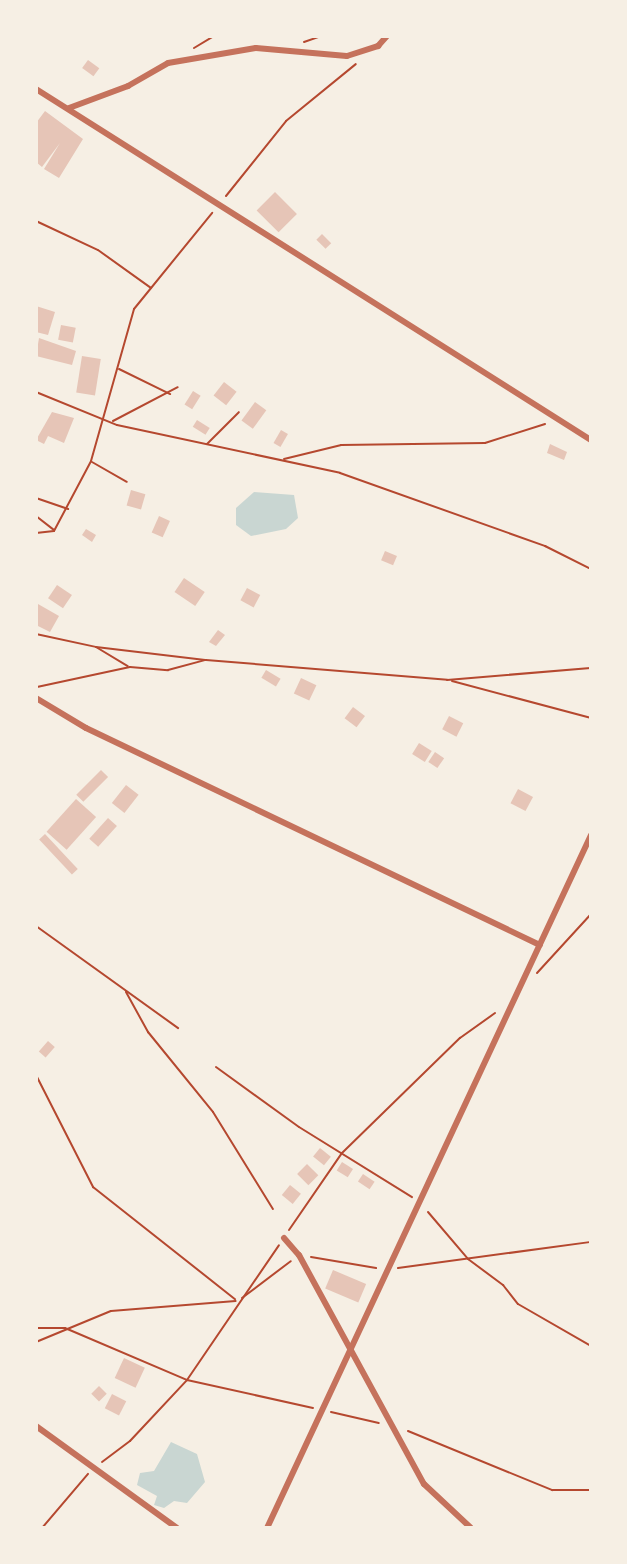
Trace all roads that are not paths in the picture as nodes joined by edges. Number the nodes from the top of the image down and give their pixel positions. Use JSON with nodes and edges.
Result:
{"nodes":[{"id":1,"x":387,"y":36,"type":"edge"},
{"id":2,"x":36,"y":89,"type":"edge"},
{"id":3,"x":69,"y":108,"type":"junction"},
{"id":4,"x":591,"y":440,"type":"edge"},
{"id":5,"x":36,"y":698,"type":"edge"},
{"id":6,"x":591,"y":835,"type":"edge"},
{"id":7,"x":540,"y":945,"type":"junction"},
{"id":8,"x":284,"y":1238,"type":"road end"},
{"id":9,"x":352,"y":1347,"type":"junction"},
{"id":10,"x":36,"y":1426,"type":"edge"},
{"id":11,"x":177,"y":1528,"type":"edge"},
{"id":12,"x":267,"y":1528,"type":"edge"},
{"id":13,"x":471,"y":1528,"type":"edge"}],
"edges":[{"from":1,"to":3,"type":"street"},
{"from":2,"to":3,"type":"street"},
{"from":3,"to":4,"type":"street"},
{"from":5,"to":7,"type":"street"},
{"from":6,"to":7,"type":"street"},
{"from":7,"to":9,"type":"street"},
{"from":8,"to":9,"type":"street"},
{"from":9,"to":12,"type":"street"},
{"from":9,"to":13,"type":"street"},
{"from":10,"to":11,"type":"street"}]}
